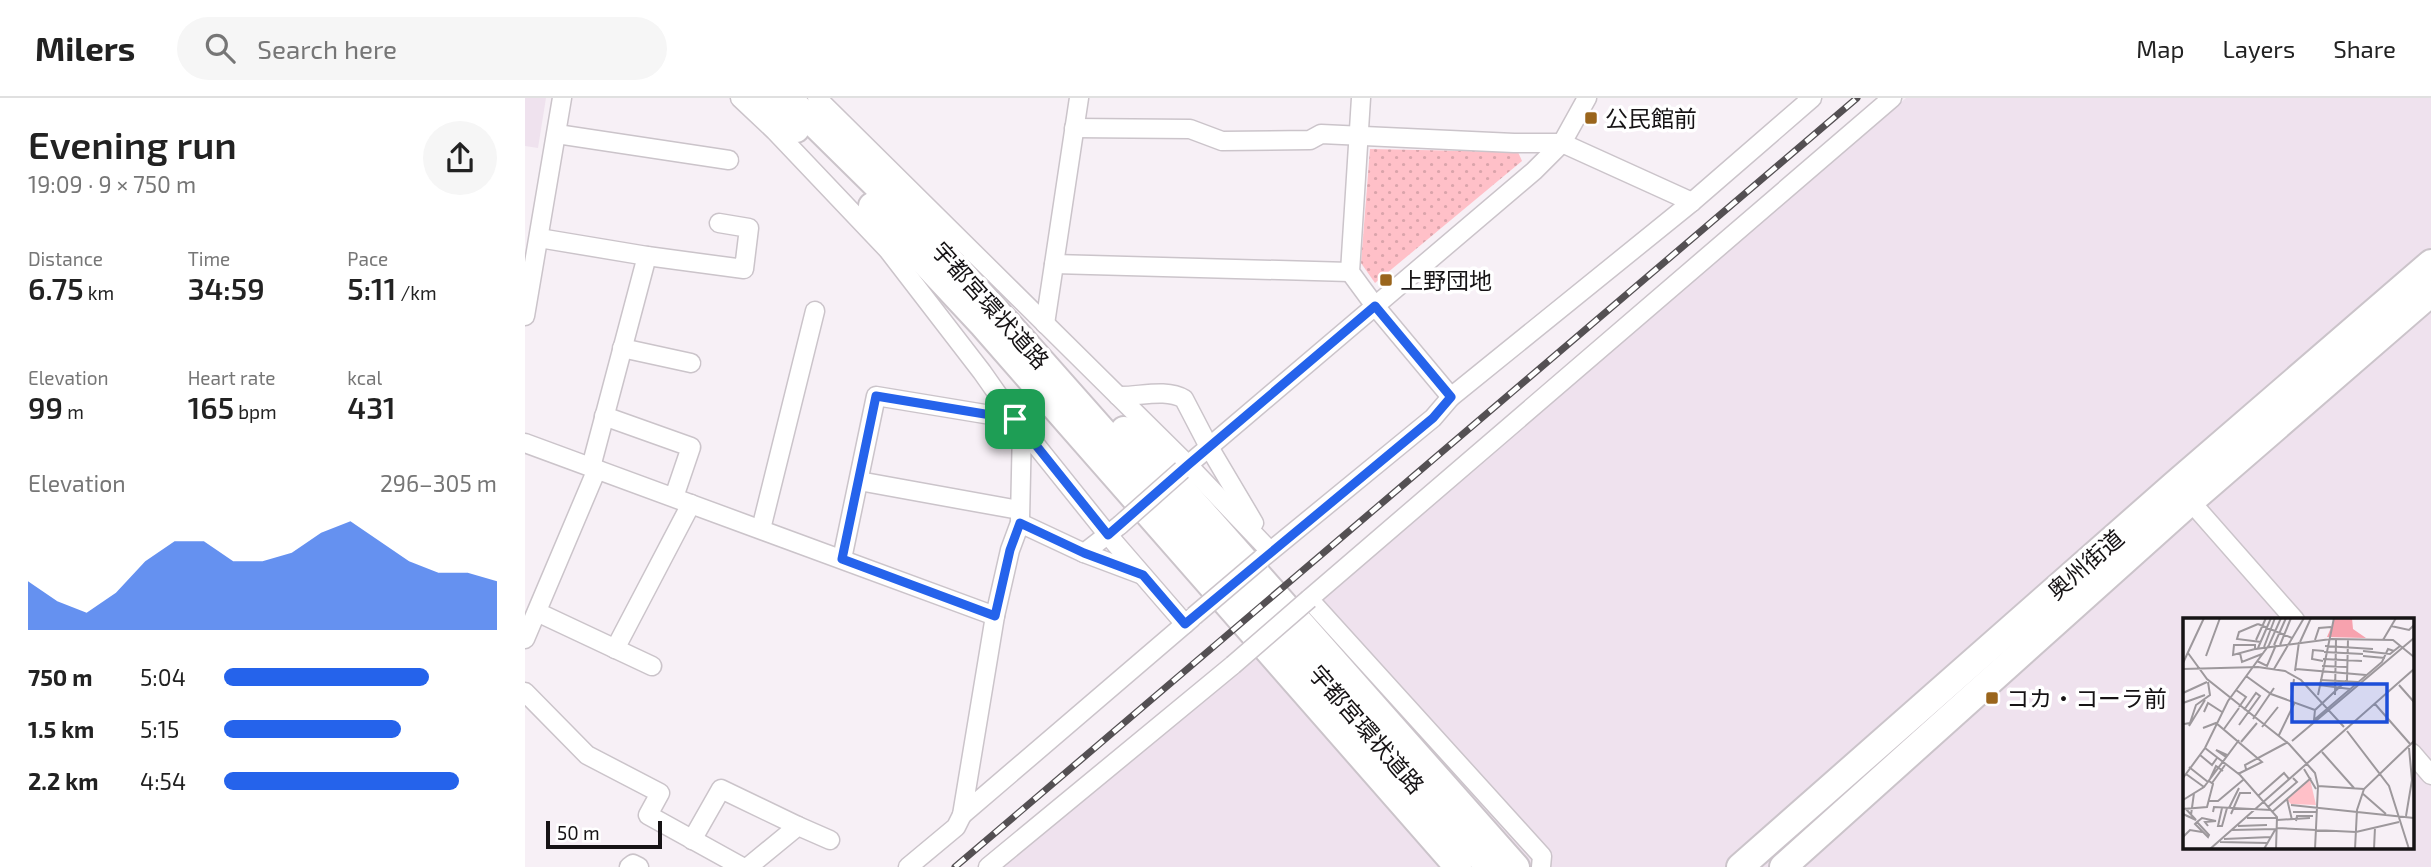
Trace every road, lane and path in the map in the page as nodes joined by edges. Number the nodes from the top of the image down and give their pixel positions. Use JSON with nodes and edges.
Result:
{"nodes":[{"id":1,"x":562,"y":98,"type":"edge"},
{"id":2,"x":740,"y":98,"type":"edge"},
{"id":3,"x":764,"y":98,"type":"edge"},
{"id":4,"x":788,"y":98,"type":"edge"},
{"id":5,"x":817,"y":98,"type":"edge"},
{"id":6,"x":1079,"y":98,"type":"edge"},
{"id":7,"x":1361,"y":98,"type":"edge"},
{"id":8,"x":1587,"y":98,"type":"edge"},
{"id":9,"x":1812,"y":98,"type":"edge"},
{"id":10,"x":1892,"y":98,"type":"edge"},
{"id":11,"x":1074,"y":128,"type":"junction"},
{"id":12,"x":557,"y":134,"type":"junction"},
{"id":13,"x":1359,"y":137,"type":"junction"},
{"id":14,"x":1562,"y":143,"type":"junction"},
{"id":15,"x":729,"y":160,"type":"dead end"},
{"id":16,"x":1692,"y":202,"type":"junction"},
{"id":17,"x":719,"y":223,"type":"dead end"},
{"id":18,"x":912,"y":246,"type":"junction"},
{"id":19,"x":533,"y":248,"type":"edge"},
{"id":20,"x":647,"y":256,"type":"junction"},
{"id":21,"x":2431,"y":263,"type":"edge"},
{"id":22,"x":1054,"y":264,"type":"junction"},
{"id":23,"x":1350,"y":271,"type":"junction"},
{"id":24,"x":2431,"y":293,"type":"edge"},
{"id":25,"x":1375,"y":306,"type":"junction"},
{"id":26,"x":815,"y":311,"type":"dead end"},
{"id":27,"x":525,"y":316,"type":"edge"},
{"id":28,"x":1045,"y":324,"type":"junction"},
{"id":29,"x":1018,"y":335,"type":"junction"},
{"id":30,"x":622,"y":348,"type":"junction"},
{"id":31,"x":691,"y":363,"type":"dead end"},
{"id":32,"x":1118,"y":396,"type":"junction"},
{"id":33,"x":1451,"y":397,"type":"junction"},
{"id":34,"x":604,"y":416,"type":"junction"},
{"id":35,"x":1019,"y":423,"type":"junction"},
{"id":36,"x":525,"y":443,"type":"edge"},
{"id":37,"x":1209,"y":447,"type":"junction"},
{"id":38,"x":1185,"y":467,"type":"junction"},
{"id":39,"x":594,"y":468,"type":"junction"},
{"id":40,"x":859,"y":481,"type":"junction"},
{"id":41,"x":2183,"y":493,"type":"junction"},
{"id":42,"x":683,"y":501,"type":"junction"},
{"id":43,"x":1020,"y":517,"type":"junction"},
{"id":44,"x":761,"y":529,"type":"junction"},
{"id":45,"x":1114,"y":530,"type":"junction"},
{"id":46,"x":1084,"y":553,"type":"junction"},
{"id":47,"x":1266,"y":555,"type":"junction"},
{"id":48,"x":842,"y":559,"type":"junction"},
{"id":49,"x":1143,"y":575,"type":"junction"},
{"id":50,"x":1308,"y":599,"type":"junction"},
{"id":51,"x":537,"y":612,"type":"junction"},
{"id":52,"x":995,"y":616,"type":"junction"},
{"id":53,"x":2293,"y":618,"type":"edge"},
{"id":54,"x":1190,"y":620,"type":"junction"},
{"id":55,"x":525,"y":639,"type":"edge"},
{"id":56,"x":615,"y":649,"type":"junction"},
{"id":57,"x":652,"y":666,"type":"dead end"},
{"id":58,"x":525,"y":692,"type":"edge"},
{"id":59,"x":2413,"y":755,"type":"edge"},
{"id":60,"x":2431,"y":775,"type":"edge"},
{"id":61,"x":962,"y":815,"type":"junction"},
{"id":62,"x":798,"y":826,"type":"junction"},
{"id":63,"x":692,"y":839,"type":"junction"},
{"id":64,"x":830,"y":840,"type":"dead end"},
{"id":65,"x":629,"y":867,"type":"edge"},
{"id":66,"x":639,"y":867,"type":"edge"},
{"id":67,"x":742,"y":867,"type":"edge"},
{"id":68,"x":748,"y":867,"type":"edge"},
{"id":69,"x":908,"y":867,"type":"edge"},
{"id":70,"x":988,"y":867,"type":"edge"},
{"id":71,"x":1441,"y":867,"type":"edge"},
{"id":72,"x":1458,"y":867,"type":"edge"},
{"id":73,"x":1489,"y":867,"type":"edge"},
{"id":74,"x":1516,"y":867,"type":"edge"},
{"id":75,"x":1541,"y":867,"type":"edge"},
{"id":76,"x":1740,"y":867,"type":"edge"},
{"id":77,"x":1783,"y":867,"type":"edge"}],
"edges":[{"from":1,"to":12,"type":"street"},
{"from":2,"to":35,"type":"street"},
{"from":3,"to":18,"type":"highway","name":"宇都宮環状道路"},
{"from":4,"to":29,"type":"highway","name":"宇都宮環状道路"},
{"from":5,"to":28,"type":"street"},
{"from":6,"to":11,"type":"street"},
{"from":7,"to":13,"type":"street"},
{"from":8,"to":14,"type":"street"},
{"from":9,"to":16,"type":"street"},
{"from":10,"to":50,"type":"street"},
{"from":11,"to":13,"type":"street"},
{"from":11,"to":22,"type":"street"},
{"from":12,"to":15,"type":"street"},
{"from":12,"to":19,"type":"street"},
{"from":13,"to":14,"type":"street"},
{"from":13,"to":23,"type":"street"},
{"from":14,"to":16,"type":"street"},
{"from":14,"to":25,"type":"street"},
{"from":16,"to":33,"type":"street"},
{"from":17,"to":20,"type":"street"},
{"from":18,"to":71,"type":"highway"},
{"from":18,"to":72,"type":"highway","name":"宇都宮環状道路"},
{"from":19,"to":20,"type":"street"},
{"from":19,"to":27,"type":"street"},
{"from":20,"to":30,"type":"street"},
{"from":21,"to":41,"type":"highway","name":"奥州街道"},
{"from":22,"to":23,"type":"street"},
{"from":22,"to":28,"type":"street"},
{"from":23,"to":25,"type":"street"},
{"from":24,"to":41,"type":"highway","name":"奥州街道"},
{"from":25,"to":33,"type":"street"},
{"from":25,"to":37,"type":"street"},
{"from":26,"to":44,"type":"street"},
{"from":28,"to":32,"type":"street"},
{"from":29,"to":73,"type":"highway","name":"宇都宮環状道路"},
{"from":29,"to":74,"type":"highway"},
{"from":30,"to":31,"type":"street"},
{"from":30,"to":34,"type":"street"},
{"from":32,"to":37,"type":"street"},
{"from":32,"to":38,"type":"street"},
{"from":33,"to":47,"type":"street"},
{"from":34,"to":39,"type":"street"},
{"from":34,"to":42,"type":"street"},
{"from":35,"to":40,"type":"street"},
{"from":35,"to":43,"type":"street"},
{"from":35,"to":45,"type":"street"},
{"from":36,"to":39,"type":"street"},
{"from":37,"to":38,"type":"street"},
{"from":37,"to":47,"type":"street"},
{"from":38,"to":45,"type":"street","bridge":true},
{"from":38,"to":47,"type":"street"},
{"from":39,"to":42,"type":"street"},
{"from":39,"to":51,"type":"street"},
{"from":40,"to":43,"type":"street"},
{"from":40,"to":48,"type":"street"},
{"from":41,"to":53,"type":"street"},
{"from":41,"to":76,"type":"highway","name":"奥州街道"},
{"from":41,"to":77,"type":"highway","name":"奥州街道"},
{"from":42,"to":44,"type":"street"},
{"from":42,"to":56,"type":"street"},
{"from":43,"to":46,"type":"street"},
{"from":43,"to":52,"type":"street"},
{"from":44,"to":48,"type":"street"},
{"from":45,"to":46,"type":"street"},
{"from":45,"to":49,"type":"street"},
{"from":46,"to":49,"type":"street"},
{"from":47,"to":54,"type":"street","bridge":true},
{"from":48,"to":52,"type":"street"},
{"from":49,"to":54,"type":"street"},
{"from":50,"to":70,"type":"street","bridge":true},
{"from":50,"to":75,"type":"street"},
{"from":51,"to":55,"type":"street"},
{"from":51,"to":56,"type":"street"},
{"from":52,"to":61,"type":"street"},
{"from":54,"to":61,"type":"street"},
{"from":56,"to":57,"type":"street"},
{"from":58,"to":63,"type":"street"},
{"from":59,"to":60,"type":"street"},
{"from":61,"to":69,"type":"street"},
{"from":62,"to":63,"type":"street"},
{"from":62,"to":64,"type":"street"},
{"from":62,"to":68,"type":"street"},
{"from":63,"to":67,"type":"street"},
{"from":65,"to":66,"type":"street"}]}
